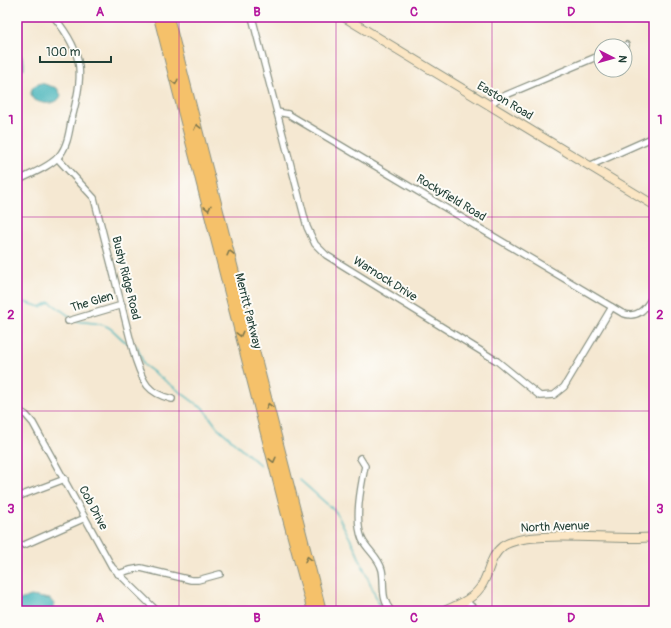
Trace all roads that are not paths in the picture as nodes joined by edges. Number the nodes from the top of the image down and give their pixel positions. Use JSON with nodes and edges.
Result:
{"nodes":[{"id":1,"x":54,"y":17,"type":"edge"},
{"id":2,"x":158,"y":17,"type":"edge"},
{"id":3,"x":168,"y":17,"type":"edge"},
{"id":4,"x":252,"y":17,"type":"edge"},
{"id":5,"x":344,"y":17,"type":"edge"},
{"id":6,"x":593,"y":58,"type":"edge"},
{"id":7,"x":489,"y":105,"type":"junction"},
{"id":8,"x":277,"y":112,"type":"junction"},
{"id":9,"x":654,"y":137,"type":"edge"},
{"id":10,"x":57,"y":158,"type":"junction"},
{"id":11,"x":590,"y":166,"type":"junction"},
{"id":12,"x":17,"y":181,"type":"edge"},
{"id":13,"x":654,"y":205,"type":"edge"},
{"id":14,"x":654,"y":295,"type":"edge"},
{"id":15,"x":122,"y":304,"type":"junction"},
{"id":16,"x":612,"y":308,"type":"junction"},
{"id":17,"x":69,"y":320,"type":"dead end"},
{"id":18,"x":172,"y":399,"type":"dead end"},
{"id":19,"x":17,"y":410,"type":"edge"},
{"id":20,"x":360,"y":458,"type":"dead end"},
{"id":21,"x":64,"y":479,"type":"junction"},
{"id":22,"x":17,"y":497,"type":"edge"},
{"id":23,"x":85,"y":518,"type":"junction"},
{"id":24,"x":654,"y":537,"type":"edge"},
{"id":25,"x":24,"y":545,"type":"dead end"},
{"id":26,"x":118,"y":574,"type":"junction"},
{"id":27,"x":220,"y":574,"type":"dead end"},
{"id":28,"x":466,"y":601,"type":"junction"},
{"id":29,"x":158,"y":611,"type":"edge"},
{"id":30,"x":314,"y":611,"type":"edge"},
{"id":31,"x":321,"y":611,"type":"edge"},
{"id":32,"x":391,"y":611,"type":"edge"},
{"id":33,"x":444,"y":611,"type":"edge"},
{"id":34,"x":479,"y":611,"type":"edge"}],
"edges":[{"from":1,"to":10,"type":"street"},
{"from":2,"to":30,"type":"highway","name":"Merritt Parkway","one_way":true},
{"from":31,"to":3,"type":"highway","name":"Merritt Parkway","one_way":true},
{"from":4,"to":8,"type":"street","name":"Warnock Drive"},
{"from":5,"to":7,"type":"main road","name":"Easton Road"},
{"from":6,"to":7,"type":"street"},
{"from":7,"to":11,"type":"main road","name":"Easton Road"},
{"from":8,"to":16,"type":"street","name":"Rockyfield Road"},
{"from":8,"to":16,"type":"street","name":"Warnock Drive"},
{"from":9,"to":11,"type":"street"},
{"from":10,"to":12,"type":"street"},
{"from":10,"to":15,"type":"street","name":"Bushy Ridge Road"},
{"from":11,"to":13,"type":"main road","name":"Easton Road"},
{"from":14,"to":16,"type":"street","name":"Rockyfield Road"},
{"from":15,"to":17,"type":"street","name":"The Glen"},
{"from":15,"to":18,"type":"street","name":"Bushy Ridge Road"},
{"from":19,"to":21,"type":"street","name":"Cob Drive"},
{"from":20,"to":32,"type":"street"},
{"from":21,"to":22,"type":"street"},
{"from":21,"to":23,"type":"street","name":"Cob Drive"},
{"from":23,"to":25,"type":"street"},
{"from":23,"to":26,"type":"street","name":"Cob Drive"},
{"from":24,"to":28,"type":"main road","name":"North Avenue"},
{"from":26,"to":27,"type":"street"},
{"from":26,"to":29,"type":"street","name":"Cob Drive"},
{"from":28,"to":33,"type":"main road","name":"North Avenue"},
{"from":28,"to":34,"type":"street"}]}
